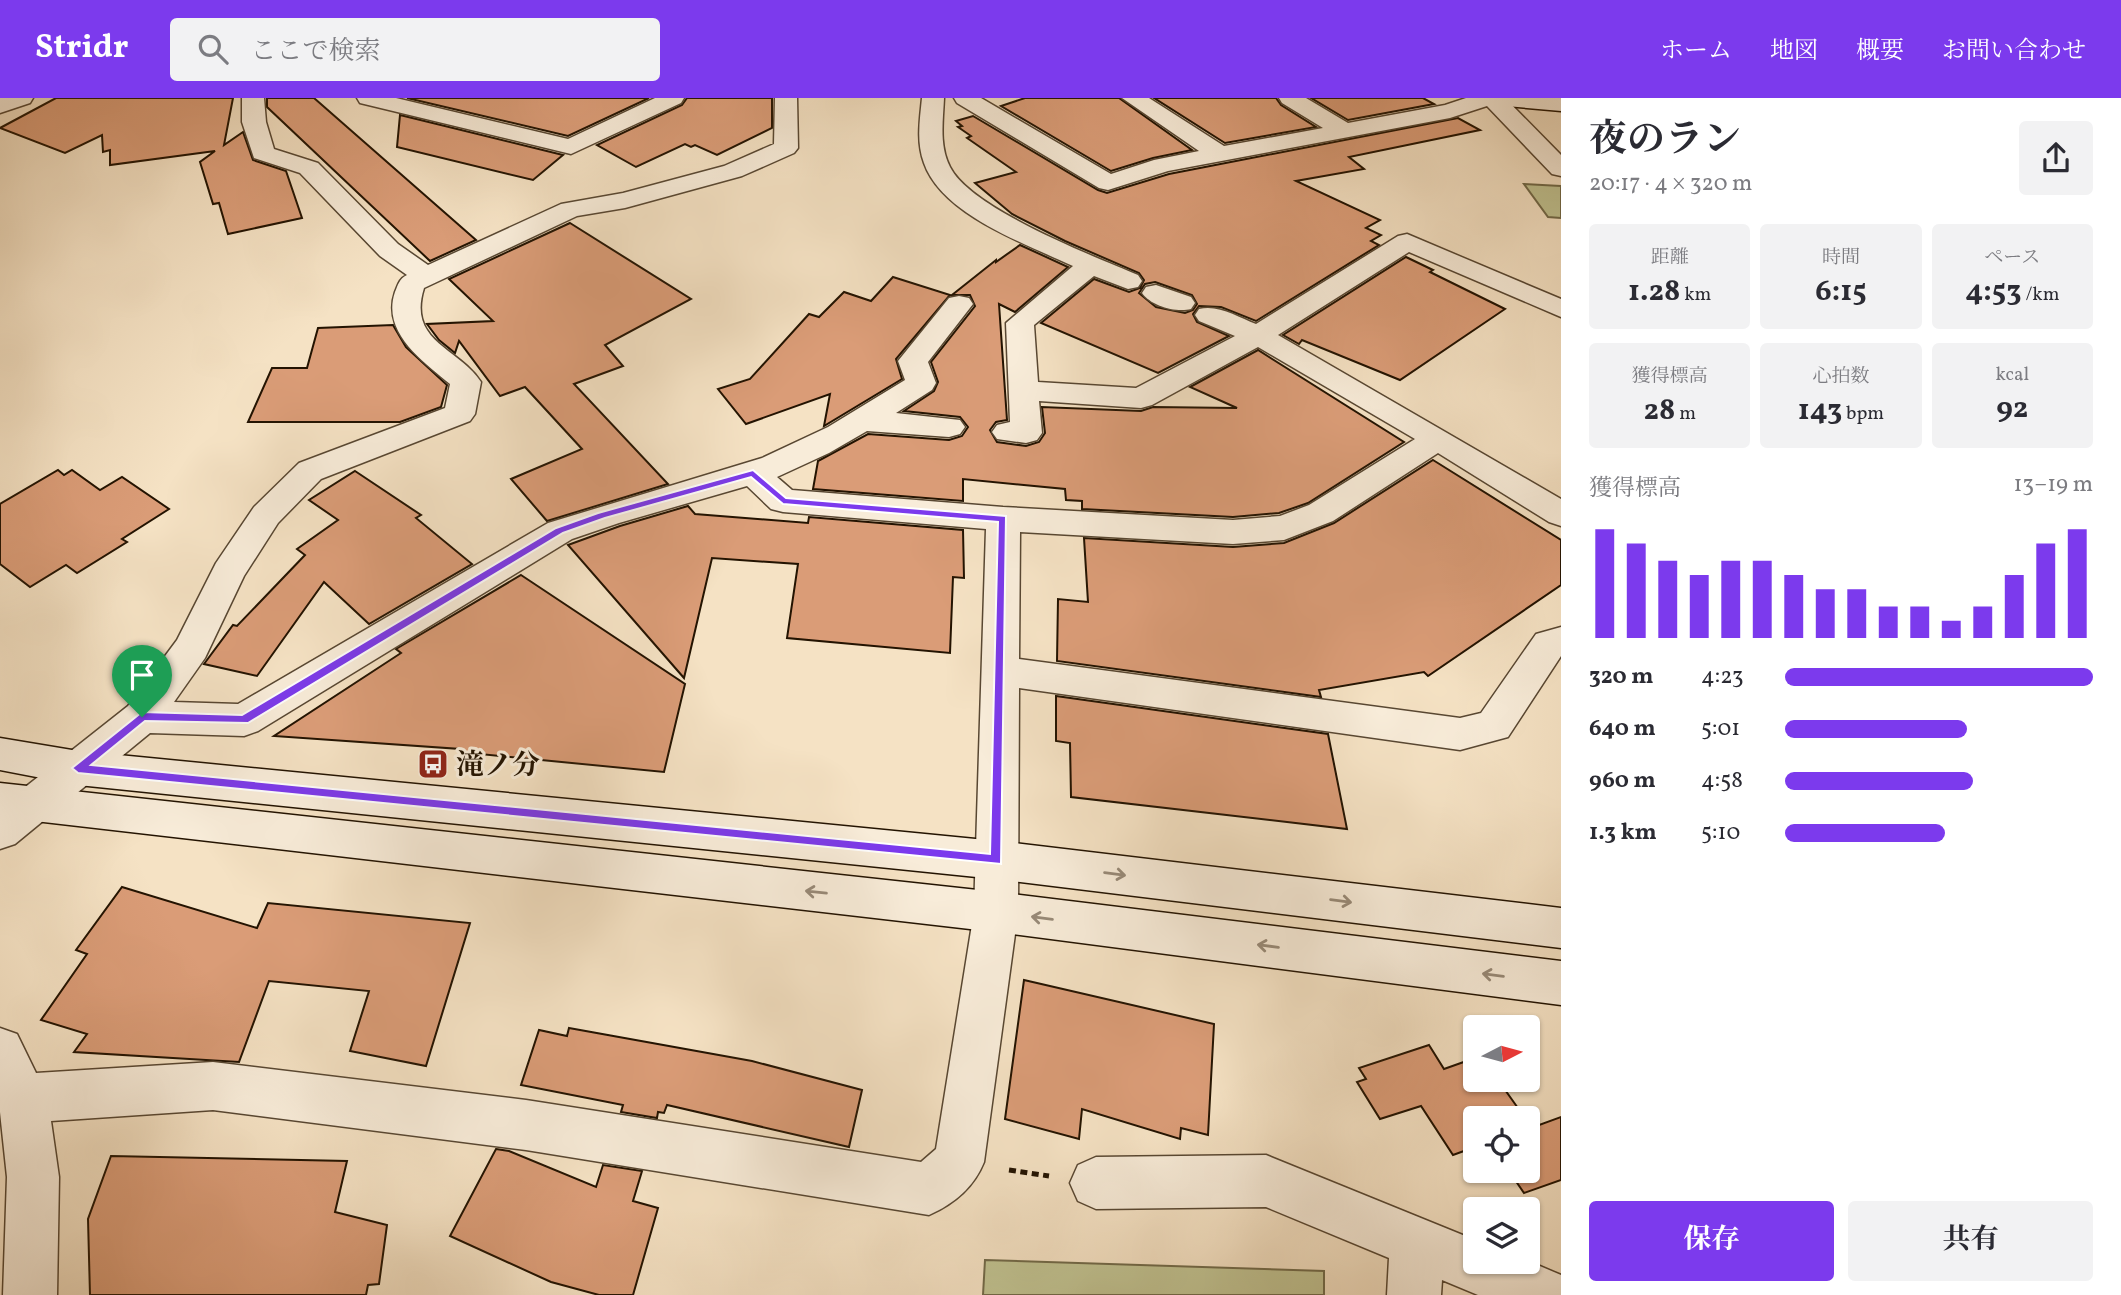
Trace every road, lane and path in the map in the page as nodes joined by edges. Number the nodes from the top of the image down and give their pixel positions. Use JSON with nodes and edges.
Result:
{"nodes":[{"id":1,"x":22,"y":98,"type":"edge"},
{"id":2,"x":253,"y":98,"type":"edge"},
{"id":3,"x":368,"y":98,"type":"edge"},
{"id":4,"x":673,"y":98,"type":"edge"},
{"id":5,"x":786,"y":98,"type":"edge"},
{"id":6,"x":933,"y":98,"type":"edge"},
{"id":7,"x":965,"y":98,"type":"edge"},
{"id":8,"x":1133,"y":98,"type":"edge"},
{"id":9,"x":1290,"y":98,"type":"edge"},
{"id":10,"x":1492,"y":98,"type":"edge"},
{"id":11,"x":1561,"y":104,"type":"edge"},
{"id":12,"x":0,"y":106,"type":"edge"},
{"id":13,"x":1345,"y":131,"type":"junction"},
{"id":14,"x":1220,"y":154,"type":"junction"},
{"id":15,"x":1561,"y":169,"type":"edge"},
{"id":16,"x":1091,"y":265,"type":"junction"},
{"id":17,"x":427,"y":277,"type":"junction"},
{"id":18,"x":1128,"y":281,"type":"dead end"},
{"id":19,"x":959,"y":304,"type":"dead end"},
{"id":20,"x":1561,"y":309,"type":"edge"},
{"id":21,"x":1209,"y":315,"type":"dead end"},
{"id":22,"x":1258,"y":335,"type":"junction"},
{"id":23,"x":1023,"y":390,"type":"junction"},
{"id":24,"x":863,"y":421,"type":"junction"},
{"id":25,"x":949,"y":427,"type":"dead end"},
{"id":26,"x":1008,"y":432,"type":"dead end"},
{"id":27,"x":1438,"y":439,"type":"junction"},
{"id":28,"x":753,"y":473,"type":"junction"},
{"id":29,"x":1561,"y":514,"type":"edge"},
{"id":30,"x":1003,"y":519,"type":"junction"},
{"id":31,"x":1561,"y":641,"type":"edge"},
{"id":32,"x":1001,"y":671,"type":"junction"},
{"id":33,"x":142,"y":717,"type":"junction"},
{"id":34,"x":0,"y":754,"type":"edge"},
{"id":35,"x":78,"y":768,"type":"junction"},
{"id":36,"x":11,"y":812,"type":"edge"},
{"id":37,"x":996,"y":860,"type":"junction"},
{"id":38,"x":996,"y":912,"type":"junction"},
{"id":39,"x":1561,"y":928,"type":"edge"},
{"id":40,"x":1561,"y":983,"type":"edge"},
{"id":41,"x":0,"y":1051,"type":"edge"},
{"id":42,"x":23,"y":1098,"type":"junction"},
{"id":43,"x":960,"y":1162,"type":"junction"},
{"id":44,"x":1096,"y":1183,"type":"joint"},
{"id":45,"x":1416,"y":1243,"type":"junction"},
{"id":46,"x":30,"y":1295,"type":"edge"},
{"id":47,"x":1414,"y":1295,"type":"edge"},
{"id":48,"x":1544,"y":1295,"type":"edge"}],
"edges":[{"from":1,"to":12,"type":"street"},
{"from":2,"to":17,"type":"street"},
{"from":3,"to":4,"type":"street"},
{"from":5,"to":17,"type":"street"},
{"from":6,"to":16,"type":"street"},
{"from":7,"to":14,"type":"street"},
{"from":8,"to":14,"type":"street"},
{"from":9,"to":13,"type":"street"},
{"from":10,"to":11,"type":"street"},
{"from":10,"to":13,"type":"street"},
{"from":10,"to":15,"type":"street"},
{"from":13,"to":14,"type":"street"},
{"from":16,"to":18,"type":"street"},
{"from":16,"to":23,"type":"street"},
{"from":17,"to":33,"type":"street"},
{"from":19,"to":24,"type":"street"},
{"from":20,"to":22,"type":"street"},
{"from":21,"to":22,"type":"street"},
{"from":22,"to":23,"type":"street"},
{"from":22,"to":27,"type":"street"},
{"from":23,"to":26,"type":"street"},
{"from":24,"to":25,"type":"street"},
{"from":24,"to":28,"type":"street"},
{"from":27,"to":29,"type":"street"},
{"from":27,"to":30,"type":"street"},
{"from":28,"to":30,"type":"street"},
{"from":28,"to":33,"type":"street"},
{"from":30,"to":32,"type":"street"},
{"from":31,"to":32,"type":"street"},
{"from":32,"to":37,"type":"street"},
{"from":33,"to":35,"type":"street"},
{"from":34,"to":35,"type":"street"},
{"from":35,"to":36,"type":"street"},
{"from":35,"to":37,"type":"street"},
{"from":38,"to":36,"type":"street","one_way":true},
{"from":37,"to":38,"type":"street"},
{"from":37,"to":39,"type":"street","one_way":true},
{"from":40,"to":38,"type":"street","one_way":true},
{"from":38,"to":43,"type":"street"},
{"from":41,"to":42,"type":"street"},
{"from":42,"to":43,"type":"street"},
{"from":42,"to":46,"type":"street"},
{"from":43,"to":44,"type":"path"},
{"from":44,"to":45,"type":"street"},
{"from":45,"to":47,"type":"street"},
{"from":45,"to":48,"type":"street"}]}
